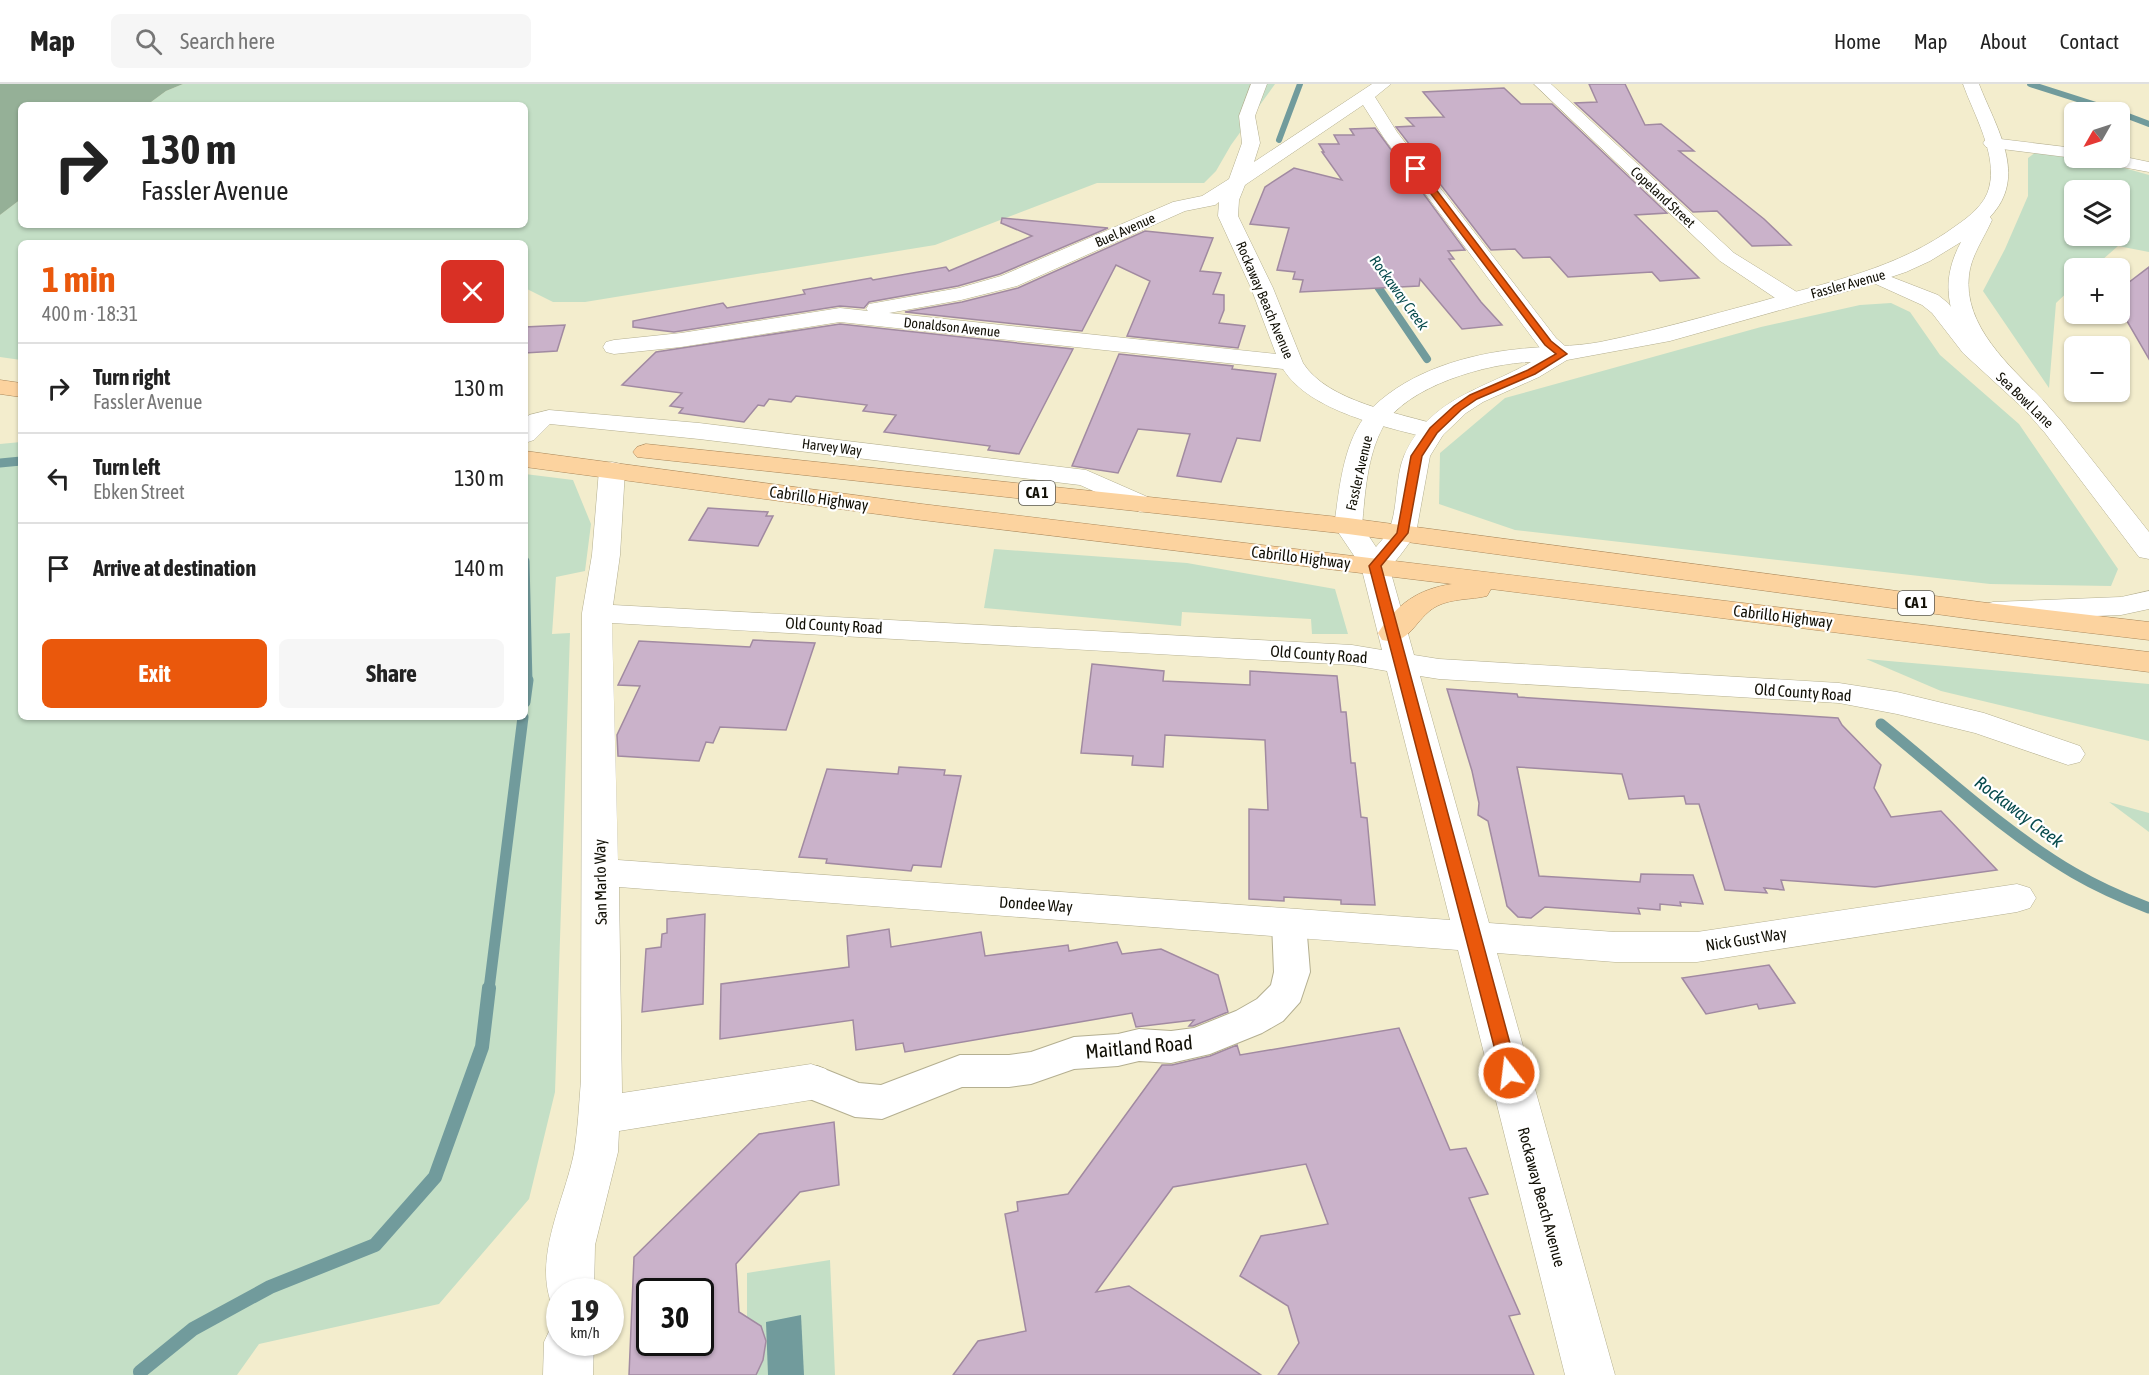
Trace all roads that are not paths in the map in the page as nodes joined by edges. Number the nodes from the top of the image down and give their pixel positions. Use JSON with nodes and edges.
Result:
{"nodes":[{"id":1,"x":1259,"y":84,"type":"edge"},
{"id":2,"x":1383,"y":84,"type":"edge"},
{"id":3,"x":1542,"y":84,"type":"edge"},
{"id":4,"x":1971,"y":84,"type":"edge"},
{"id":5,"x":1366,"y":96,"type":"junction"},
{"id":6,"x":1251,"y":143,"type":"junction"},
{"id":7,"x":1992,"y":143,"type":"junction"},
{"id":8,"x":1290,"y":146,"type":"junction"},
{"id":9,"x":2064,"y":152,"type":"edge"},
{"id":10,"x":2130,"y":163,"type":"edge"},
{"id":11,"x":2149,"y":167,"type":"edge"},
{"id":12,"x":1238,"y":181,"type":"junction"},
{"id":13,"x":1988,"y":208,"type":"junction"},
{"id":14,"x":1876,"y":277,"type":"junction"},
{"id":15,"x":1792,"y":299,"type":"junction"},
{"id":16,"x":840,"y":315,"type":"junction"},
{"id":17,"x":615,"y":347,"type":"dead end"},
{"id":18,"x":1562,"y":354,"type":"junction"},
{"id":19,"x":1291,"y":363,"type":"junction"},
{"id":20,"x":0,"y":368,"type":"edge"},
{"id":21,"x":18,"y":371,"type":"edge"},
{"id":22,"x":0,"y":387,"type":"edge"},
{"id":23,"x":18,"y":390,"type":"edge"},
{"id":24,"x":2033,"y":404,"type":"junction"},
{"id":25,"x":1378,"y":415,"type":"junction"},
{"id":26,"x":1433,"y":431,"type":"junction"},
{"id":27,"x":528,"y":433,"type":"edge"},
{"id":28,"x":528,"y":459,"type":"edge"},
{"id":29,"x":612,"y":470,"type":"junction"},
{"id":30,"x":1140,"y":504,"type":"joint"},
{"id":31,"x":1348,"y":526,"type":"junction"},
{"id":32,"x":1402,"y":533,"type":"junction"},
{"id":33,"x":2149,"y":551,"type":"edge"},
{"id":34,"x":1375,"y":566,"type":"junction"},
{"id":35,"x":1536,"y":585,"type":"junction"},
{"id":36,"x":2149,"y":600,"type":"edge"},
{"id":37,"x":1980,"y":611,"type":"junction"},
{"id":38,"x":597,"y":613,"type":"junction"},
{"id":39,"x":2149,"y":631,"type":"edge"},
{"id":40,"x":1397,"y":648,"type":"junction"},
{"id":41,"x":2149,"y":662,"type":"edge"},
{"id":42,"x":2068,"y":754,"type":"dead end"},
{"id":43,"x":600,"y":872,"type":"junction"},
{"id":44,"x":2017,"y":898,"type":"dead end"},
{"id":45,"x":1289,"y":923,"type":"junction"},
{"id":46,"x":1473,"y":937,"type":"junction"},
{"id":47,"x":811,"y":1082,"type":"joint"},
{"id":48,"x":598,"y":1116,"type":"junction"},
{"id":49,"x":571,"y":1278,"type":"edge"},
{"id":50,"x":569,"y":1356,"type":"edge"},
{"id":51,"x":568,"y":1375,"type":"edge"},
{"id":52,"x":1590,"y":1375,"type":"edge"}],
"edges":[{"from":1,"to":6,"type":"street","name":"Rockaway Beach Avenue"},
{"from":2,"to":5,"type":"street","name":"Buel Avenue"},
{"from":3,"to":15,"type":"street","name":"Copeland Street"},
{"from":4,"to":7,"type":"street","name":"Fassler Avenue"},
{"from":5,"to":8,"type":"street","name":"Buel Avenue"},
{"from":5,"to":18,"type":"street"},
{"from":6,"to":8,"type":"street"},
{"from":6,"to":12,"type":"street","name":"Rockaway Beach Avenue"},
{"from":7,"to":9,"type":"street"},
{"from":7,"to":13,"type":"street","name":"Fassler Avenue"},
{"from":8,"to":12,"type":"street","name":"Buel Avenue"},
{"from":10,"to":11,"type":"street"},
{"from":12,"to":16,"type":"street","name":"Buel Avenue"},
{"from":12,"to":19,"type":"street","name":"Rockaway Beach Avenue"},
{"from":13,"to":14,"type":"street","name":"Fassler Avenue"},
{"from":13,"to":24,"type":"street"},
{"from":14,"to":15,"type":"street","name":"Fassler Avenue"},
{"from":14,"to":24,"type":"street","name":"Sea Bowl Lane"},
{"from":15,"to":18,"type":"street","name":"Fassler Avenue"},
{"from":16,"to":17,"type":"street","name":"Donaldson Avenue"},
{"from":16,"to":19,"type":"street","name":"Donaldson Avenue"},
{"from":18,"to":25,"type":"street","name":"Fassler Avenue"},
{"from":18,"to":26,"type":"street","name":"Fassler Avenue"},
{"from":19,"to":25,"type":"street","name":"Rockaway Beach Avenue"},
{"from":20,"to":21,"type":"highway"},
{"from":22,"to":23,"type":"highway"},
{"from":24,"to":33,"type":"street","name":"Sea Bowl Lane"},
{"from":25,"to":26,"type":"street","name":"Rockaway Beach Avenue"},
{"from":25,"to":31,"type":"street","name":"Fassler Avenue"},
{"from":26,"to":32,"type":"street","name":"Fassler Avenue"},
{"from":27,"to":30,"type":"street","name":"Harvey Way"},
{"from":28,"to":29,"type":"highway","name":"Cabrillo Highway","number":"CA 1"},
{"from":29,"to":34,"type":"highway","name":"Cabrillo Highway","number":"CA 1"},
{"from":29,"to":38,"type":"street","name":"San Marlo Way"},
{"from":30,"to":31,"type":"highway","name":"Cabrillo Highway","number":"CA 1"},
{"from":31,"to":32,"type":"highway","name":"Cabrillo Highway","number":"CA 1"},
{"from":31,"to":34,"type":"street","name":"Fassler Avenue"},
{"from":32,"to":34,"type":"street","name":"Fassler Avenue"},
{"from":32,"to":37,"type":"highway","name":"Cabrillo Highway","number":"CA 1"},
{"from":34,"to":35,"type":"highway","name":"Cabrillo Highway","number":"CA 1"},
{"from":34,"to":40,"type":"street","name":"Rockaway Beach Avenue"},
{"from":35,"to":40,"type":"highway"},
{"from":35,"to":41,"type":"highway","name":"Cabrillo Highway","number":"CA 1"},
{"from":36,"to":37,"type":"street"},
{"from":37,"to":39,"type":"highway","name":"Cabrillo Highway","number":"CA 1"},
{"from":38,"to":40,"type":"street","name":"Old County Road"},
{"from":38,"to":43,"type":"street","name":"San Marlo Way"},
{"from":40,"to":42,"type":"street","name":"Old County Road"},
{"from":40,"to":46,"type":"street","name":"Rockaway Beach Avenue"},
{"from":43,"to":45,"type":"street","name":"Dondee Way"},
{"from":43,"to":48,"type":"street","name":"San Marlo Way"},
{"from":44,"to":46,"type":"street","name":"Nick Gust Way"},
{"from":45,"to":46,"type":"street","name":"Dondee Way"},
{"from":45,"to":47,"type":"street","name":"Maitland Road"},
{"from":46,"to":52,"type":"street","name":"Rockaway Beach Avenue"},
{"from":47,"to":48,"type":"street","name":"Maitland Road"},
{"from":48,"to":49,"type":"street","name":"San Marlo Way"},
{"from":50,"to":51,"type":"street"}]}
